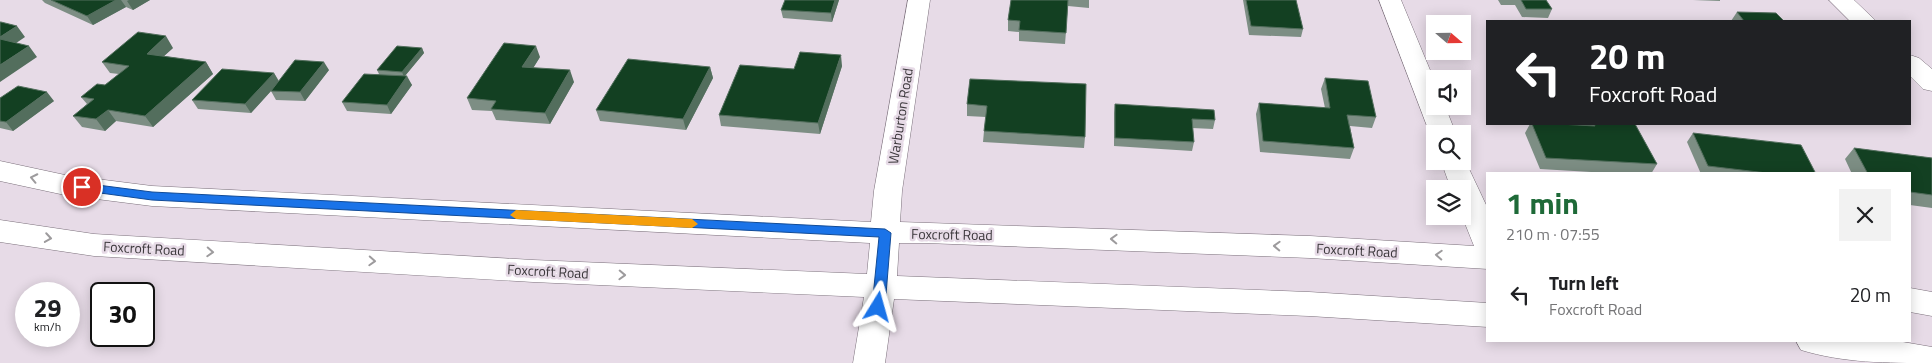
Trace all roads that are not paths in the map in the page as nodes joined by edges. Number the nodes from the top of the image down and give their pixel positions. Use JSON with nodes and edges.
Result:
{"nodes":[{"id":1,"x":919,"y":0,"type":"edge"},
{"id":2,"x":1390,"y":0,"type":"edge"},
{"id":3,"x":1840,"y":0,"type":"edge"},
{"id":4,"x":1863,"y":20,"type":"edge"},
{"id":5,"x":1911,"y":64,"type":"edge"},
{"id":6,"x":1932,"y":83,"type":"edge"},
{"id":7,"x":1439,"y":125,"type":"edge"},
{"id":8,"x":1458,"y":170,"type":"edge"},
{"id":9,"x":0,"y":171,"type":"edge"},
{"id":10,"x":0,"y":230,"type":"edge"},
{"id":11,"x":885,"y":233,"type":"junction"},
{"id":12,"x":1486,"y":240,"type":"edge"},
{"id":13,"x":1486,"y":258,"type":"edge"},
{"id":14,"x":882,"y":288,"type":"junction"},
{"id":15,"x":1911,"y":300,"type":"edge"},
{"id":16,"x":1932,"y":304,"type":"edge"},
{"id":17,"x":1486,"y":315,"type":"edge"},
{"id":18,"x":1818,"y":342,"type":"edge"},
{"id":19,"x":1932,"y":360,"type":"edge"},
{"id":20,"x":869,"y":363,"type":"edge"}],
"edges":[{"from":1,"to":11,"type":"street","name":"Warburton Road"},
{"from":2,"to":7,"type":"street"},
{"from":3,"to":4,"type":"street"},
{"from":5,"to":6,"type":"street"},
{"from":8,"to":12,"type":"street"},
{"from":11,"to":9,"type":"street","name":"Foxcroft Road","one_way":true},
{"from":10,"to":14,"type":"street","name":"Foxcroft Road","one_way":true},
{"from":13,"to":11,"type":"street","name":"Foxcroft Road","one_way":true},
{"from":11,"to":14,"type":"street","name":"Warburton Road"},
{"from":14,"to":17,"type":"street","name":"Foxcroft Road"},
{"from":14,"to":20,"type":"street"},
{"from":15,"to":16,"type":"street"},
{"from":18,"to":19,"type":"street"}]}
